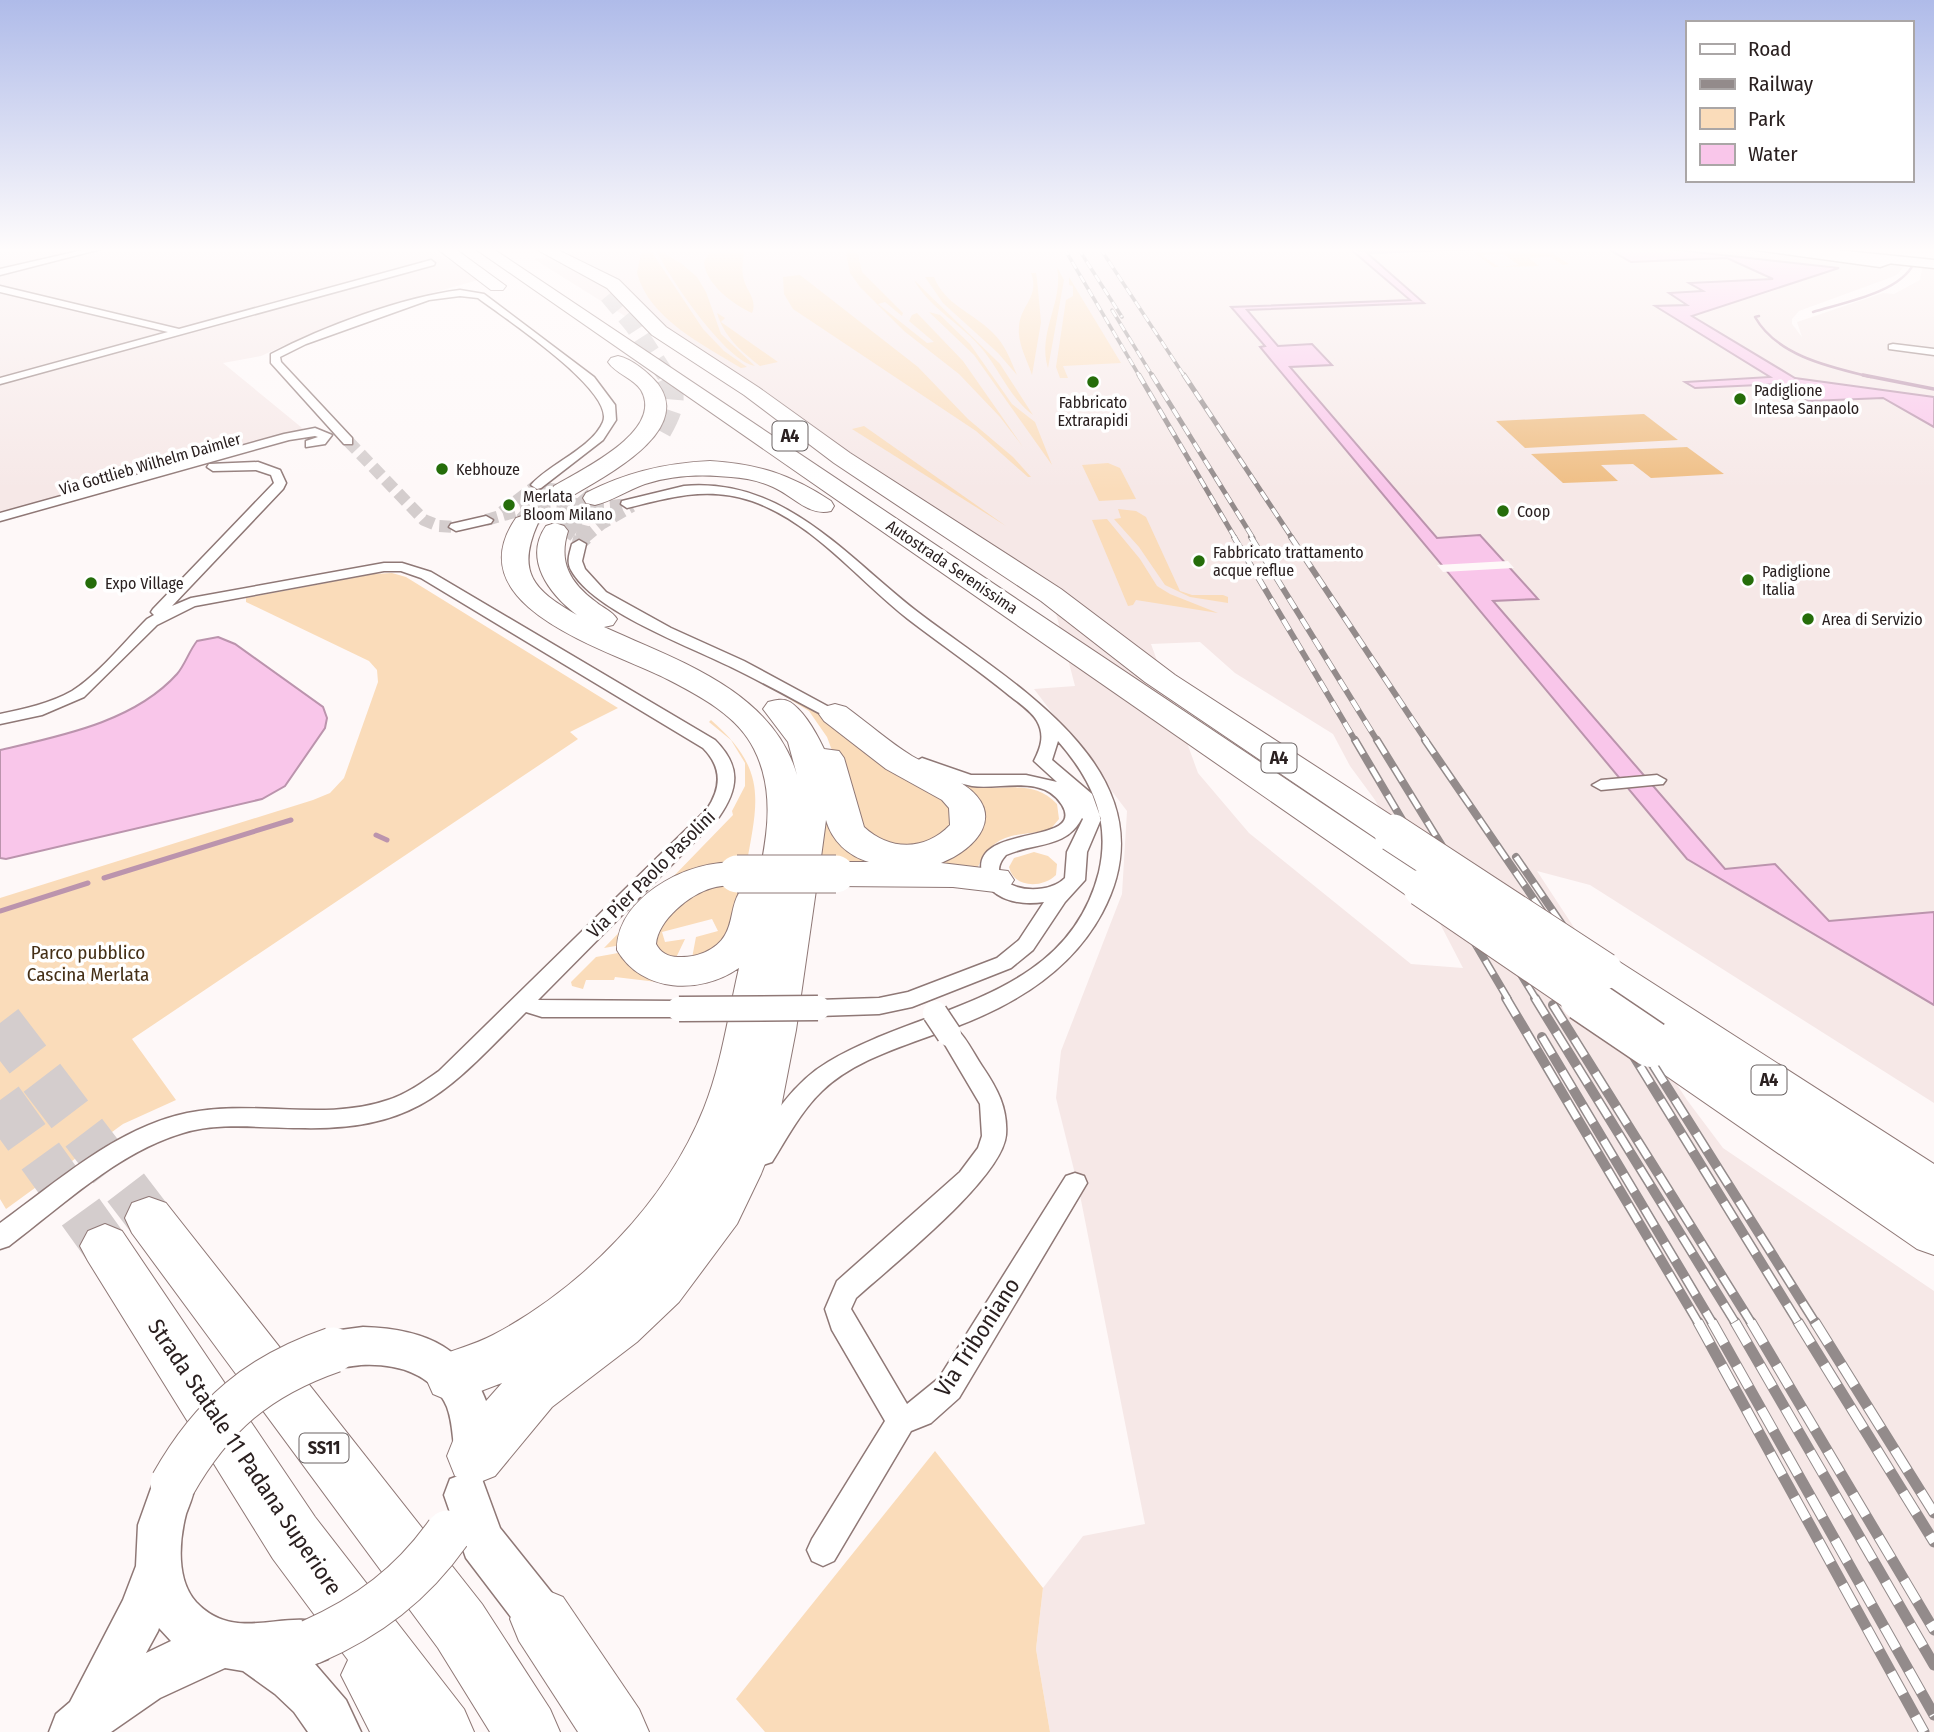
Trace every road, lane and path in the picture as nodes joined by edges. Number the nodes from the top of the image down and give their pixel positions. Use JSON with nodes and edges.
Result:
{"nodes":[{"id":1,"x":166,"y":329,"type":"edge"},
{"id":2,"x":191,"y":329,"type":"edge"},
{"id":3,"x":338,"y":329,"type":"edge"},
{"id":4,"x":524,"y":329,"type":"edge"},
{"id":5,"x":599,"y":329,"type":"edge"},
{"id":6,"x":629,"y":329,"type":"edge"},
{"id":7,"x":657,"y":329,"type":"edge"},
{"id":8,"x":567,"y":330,"type":"joint"},
{"id":9,"x":179,"y":332,"type":"junction"},
{"id":10,"x":1893,"y":347,"type":"dead end"},
{"id":11,"x":1934,"y":352,"type":"edge"},
{"id":12,"x":597,"y":357,"type":"dead end"},
{"id":13,"x":0,"y":381,"type":"edge"},
{"id":14,"x":325,"y":419,"type":"junction"},
{"id":15,"x":660,"y":431,"type":"tunnel mouth"},
{"id":16,"x":297,"y":435,"type":"junction"},
{"id":17,"x":310,"y":444,"type":"junction"},
{"id":18,"x":193,"y":467,"type":"junction"},
{"id":19,"x":565,"y":490,"type":"junction"},
{"id":20,"x":630,"y":505,"type":"tunnel mouth"},
{"id":21,"x":0,"y":517,"type":"edge"},
{"id":22,"x":486,"y":520,"type":"tunnel mouth"},
{"id":23,"x":525,"y":523,"type":"tunnel mouth"},
{"id":24,"x":0,"y":524,"type":"edge"},
{"id":25,"x":456,"y":527,"type":"tunnel mouth"},
{"id":26,"x":565,"y":536,"type":"joint"},
{"id":27,"x":551,"y":564,"type":"joint"},
{"id":28,"x":951,"y":590,"type":"junction"},
{"id":29,"x":1053,"y":602,"type":"junction"},
{"id":30,"x":152,"y":622,"type":"junction"},
{"id":31,"x":1066,"y":652,"type":"junction"},
{"id":32,"x":779,"y":709,"type":"junction"},
{"id":33,"x":1039,"y":712,"type":"junction"},
{"id":34,"x":835,"y":714,"type":"junction"},
{"id":35,"x":0,"y":719,"type":"edge"},
{"id":36,"x":1657,"y":780,"type":"dead end"},
{"id":37,"x":1601,"y":785,"type":"dead end"},
{"id":38,"x":784,"y":790,"type":"junction"},
{"id":39,"x":1031,"y":841,"type":"junction"},
{"id":40,"x":1075,"y":861,"type":"junction"},
{"id":41,"x":1006,"y":888,"type":"junction"},
{"id":42,"x":1069,"y":888,"type":"junction"},
{"id":43,"x":1033,"y":937,"type":"junction"},
{"id":44,"x":522,"y":1003,"type":"junction"},
{"id":45,"x":936,"y":1014,"type":"junction"},
{"id":46,"x":1076,"y":1183,"type":"dead end"},
{"id":47,"x":1934,"y":1189,"type":"edge"},
{"id":48,"x":1934,"y":1234,"type":"edge"},
{"id":49,"x":0,"y":1238,"type":"edge"},
{"id":50,"x":693,"y":1248,"type":"junction"},
{"id":51,"x":452,"y":1376,"type":"junction"},
{"id":52,"x":901,"y":1422,"type":"junction"},
{"id":53,"x":463,"y":1495,"type":"junction"},
{"id":54,"x":294,"y":1538,"type":"junction"},
{"id":55,"x":823,"y":1550,"type":"dead end"},
{"id":56,"x":158,"y":1569,"type":"junction"},
{"id":57,"x":541,"y":1619,"type":"junction"},
{"id":58,"x":460,"y":1626,"type":"junction"},
{"id":59,"x":238,"y":1648,"type":"junction"},
{"id":60,"x":78,"y":1728,"type":"edge"},
{"id":61,"x":336,"y":1732,"type":"edge"},
{"id":62,"x":406,"y":1732,"type":"edge"},
{"id":63,"x":441,"y":1732,"type":"edge"},
{"id":64,"x":527,"y":1732,"type":"edge"},
{"id":65,"x":547,"y":1732,"type":"edge"},
{"id":66,"x":616,"y":1732,"type":"edge"},
{"id":67,"x":643,"y":1732,"type":"edge"}],
"edges":[{"from":1,"to":9,"type":"street"},
{"from":2,"to":9,"type":"street"},
{"from":3,"to":14,"type":"street"},
{"from":4,"to":19,"type":"street"},
{"from":5,"to":31,"type":"highway","name":"Autostrada Serenissima","number":"A4"},
{"from":6,"to":29,"type":"highway","name":"Autostrada Serenissima","number":"A4"},
{"from":7,"to":29,"type":"highway","number":"A4"},
{"from":8,"to":19,"type":"highway"},
{"from":8,"to":28,"type":"highway","number":"A4"},
{"from":9,"to":13,"type":"street"},
{"from":10,"to":11,"type":"street"},
{"from":12,"to":19,"type":"highway"},
{"from":14,"to":16,"type":"street"},
{"from":14,"to":17,"type":"street","name":"Via Gottlieb Wilhelm Daimler"},
{"from":15,"to":19,"type":"highway"},
{"from":16,"to":17,"type":"street"},
{"from":16,"to":18,"type":"street"},
{"from":17,"to":18,"type":"street","name":"Via Gottlieb Wilhelm Daimler"},
{"from":18,"to":21,"type":"street","name":"Via Gottlieb Wilhelm Daimler"},
{"from":18,"to":24,"type":"street","name":"Via Gottlieb Wilhelm Daimler"},
{"from":18,"to":30,"type":"street","name":"Via Pier Paolo Pasolini"},
{"from":19,"to":28,"type":"highway"},
{"from":20,"to":33,"type":"street"},
{"from":22,"to":25,"type":"street"},
{"from":23,"to":38,"type":"highway"},
{"from":26,"to":27,"type":"highway"},
{"from":26,"to":34,"type":"street"},
{"from":27,"to":32,"type":"highway"},
{"from":28,"to":31,"type":"highway","number":"A4"},
{"from":29,"to":47,"type":"highway","name":"Autostrada Serenissima","number":"A4","bridge":true},
{"from":30,"to":35,"type":"street","name":"Via Pier Paolo Pasolini"},
{"from":30,"to":44,"type":"street","name":"Via Pier Paolo Pasolini"},
{"from":31,"to":48,"type":"highway","number":"A4","bridge":true},
{"from":32,"to":34,"type":"highway"},
{"from":32,"to":50,"type":"highway"},
{"from":33,"to":40,"type":"street"},
{"from":33,"to":50,"type":"street"},
{"from":34,"to":39,"type":"street"},
{"from":36,"to":37,"type":"street"},
{"from":38,"to":41,"type":"highway","bridge":true},
{"from":38,"to":51,"type":"highway"},
{"from":39,"to":40,"type":"street"},
{"from":39,"to":41,"type":"street"},
{"from":40,"to":42,"type":"street"},
{"from":41,"to":42,"type":"street"},
{"from":41,"to":43,"type":"street"},
{"from":42,"to":43,"type":"street"},
{"from":43,"to":45,"type":"street"},
{"from":44,"to":45,"type":"street","bridge":true},
{"from":44,"to":49,"type":"street","name":"Via Pier Paolo Pasolini"},
{"from":45,"to":52,"type":"street"},
{"from":46,"to":52,"type":"street","name":"Via Triboniano"},
{"from":50,"to":53,"type":"highway"},
{"from":51,"to":53,"type":"street"},
{"from":51,"to":56,"type":"street","bridge":true},
{"from":52,"to":55,"type":"street","name":"Via Triboniano"},
{"from":53,"to":57,"type":"street"},
{"from":53,"to":59,"type":"street","bridge":true},
{"from":54,"to":58,"type":"highway","name":"Strada Statale 11 Padana Superiore","number":"SS11"},
{"from":54,"to":62,"type":"highway"},
{"from":54,"to":63,"type":"highway","name":"Strada Statale 11 Padana Superiore","number":"SS11"},
{"from":56,"to":59,"type":"street"},
{"from":56,"to":60,"type":"street"},
{"from":57,"to":66,"type":"highway"},
{"from":57,"to":67,"type":"street"},
{"from":58,"to":64,"type":"highway","name":"Strada Statale 11 Padana Superiore","number":"SS11"},
{"from":58,"to":65,"type":"highway"},
{"from":59,"to":60,"type":"street"},
{"from":59,"to":61,"type":"street"}]}
